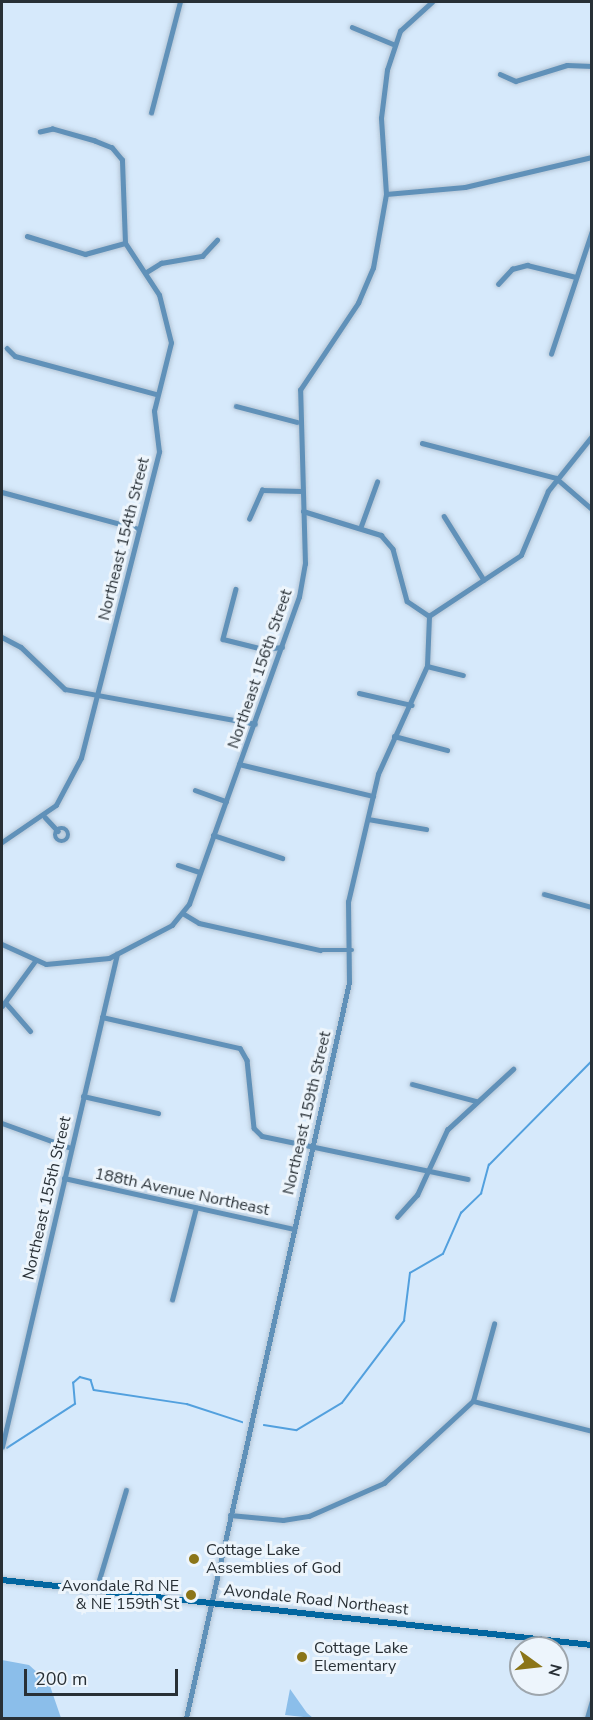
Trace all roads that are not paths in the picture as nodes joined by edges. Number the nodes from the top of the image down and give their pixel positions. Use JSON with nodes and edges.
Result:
{"nodes":[{"id":1,"x":180,"y":2,"type":"edge"},
{"id":2,"x":432,"y":2,"type":"edge"},
{"id":3,"x":352,"y":27,"type":"dead end"},
{"id":4,"x":393,"y":44,"type":"junction"},
{"id":5,"x":591,"y":66,"type":"edge"},
{"id":6,"x":500,"y":74,"type":"dead end"},
{"id":7,"x":151,"y":113,"type":"dead end"},
{"id":8,"x":40,"y":132,"type":"dead end"},
{"id":9,"x":591,"y":157,"type":"edge"},
{"id":10,"x":386,"y":194,"type":"junction"},
{"id":11,"x":591,"y":231,"type":"edge"},
{"id":12,"x":27,"y":236,"type":"dead end"},
{"id":13,"x":217,"y":240,"type":"dead end"},
{"id":14,"x":125,"y":243,"type":"junction"},
{"id":15,"x":145,"y":273,"type":"junction"},
{"id":16,"x":576,"y":277,"type":"junction"},
{"id":17,"x":498,"y":284,"type":"dead end"},
{"id":18,"x":7,"y":348,"type":"dead end"},
{"id":19,"x":551,"y":354,"type":"dead end"},
{"id":20,"x":156,"y":394,"type":"junction"},
{"id":21,"x":236,"y":406,"type":"dead end"},
{"id":22,"x":297,"y":422,"type":"junction"},
{"id":23,"x":591,"y":436,"type":"edge"},
{"id":24,"x":422,"y":443,"type":"dead end"},
{"id":25,"x":556,"y":478,"type":"junction"},
{"id":26,"x":377,"y":482,"type":"dead end"},
{"id":27,"x":302,"y":491,"type":"junction"},
{"id":28,"x":2,"y":492,"type":"edge"},
{"id":29,"x":591,"y":510,"type":"edge"},
{"id":30,"x":303,"y":511,"type":"junction"},
{"id":31,"x":444,"y":516,"type":"dead end"},
{"id":32,"x":249,"y":519,"type":"dead end"},
{"id":33,"x":361,"y":526,"type":"junction"},
{"id":34,"x":139,"y":529,"type":"junction"},
{"id":35,"x":484,"y":580,"type":"junction"},
{"id":36,"x":236,"y":589,"type":"dead end"},
{"id":37,"x":429,"y":616,"type":"junction"},
{"id":38,"x":2,"y":637,"type":"edge"},
{"id":39,"x":282,"y":646,"type":"junction"},
{"id":40,"x":427,"y":666,"type":"junction"},
{"id":41,"x":463,"y":675,"type":"dead end"},
{"id":42,"x":359,"y":693,"type":"dead end"},
{"id":43,"x":96,"y":696,"type":"junction"},
{"id":44,"x":412,"y":705,"type":"junction"},
{"id":45,"x":255,"y":724,"type":"junction"},
{"id":46,"x":394,"y":736,"type":"junction"},
{"id":47,"x":447,"y":750,"type":"dead end"},
{"id":48,"x":239,"y":764,"type":"junction"},
{"id":49,"x":195,"y":790,"type":"dead end"},
{"id":50,"x":373,"y":796,"type":"junction"},
{"id":51,"x":226,"y":801,"type":"junction"},
{"id":52,"x":45,"y":817,"type":"junction"},
{"id":53,"x":368,"y":819,"type":"junction"},
{"id":54,"x":426,"y":829,"type":"dead end"},
{"id":55,"x":58,"y":831,"type":"dead end"},
{"id":56,"x":213,"y":834,"type":"junction"},
{"id":57,"x":2,"y":842,"type":"edge"},
{"id":58,"x":282,"y":858,"type":"dead end"},
{"id":59,"x":178,"y":865,"type":"dead end"},
{"id":60,"x":200,"y":872,"type":"junction"},
{"id":61,"x":544,"y":894,"type":"dead end"},
{"id":62,"x":591,"y":907,"type":"edge"},
{"id":63,"x":184,"y":914,"type":"junction"},
{"id":64,"x":2,"y":944,"type":"edge"},
{"id":65,"x":352,"y":950,"type":"junction"},
{"id":66,"x":117,"y":954,"type":"junction"},
{"id":67,"x":35,"y":961,"type":"junction"},
{"id":68,"x":4,"y":1004,"type":"edge"},
{"id":69,"x":102,"y":1017,"type":"junction"},
{"id":70,"x":30,"y":1031,"type":"dead end"},
{"id":71,"x":513,"y":1069,"type":"dead end"},
{"id":72,"x":412,"y":1084,"type":"dead end"},
{"id":73,"x":83,"y":1096,"type":"junction"},
{"id":74,"x":476,"y":1101,"type":"junction"},
{"id":75,"x":158,"y":1113,"type":"dead end"},
{"id":76,"x":2,"y":1123,"type":"edge"},
{"id":77,"x":312,"y":1146,"type":"junction"},
{"id":78,"x":71,"y":1148,"type":"junction"},
{"id":79,"x":428,"y":1170,"type":"junction"},
{"id":80,"x":64,"y":1178,"type":"junction"},
{"id":81,"x":468,"y":1179,"type":"dead end"},
{"id":82,"x":196,"y":1208,"type":"junction"},
{"id":83,"x":397,"y":1217,"type":"dead end"},
{"id":84,"x":294,"y":1229,"type":"junction"},
{"id":85,"x":172,"y":1300,"type":"dead end"},
{"id":86,"x":494,"y":1324,"type":"dead end"},
{"id":87,"x":473,"y":1401,"type":"junction"},
{"id":88,"x":591,"y":1431,"type":"edge"},
{"id":89,"x":2,"y":1447,"type":"edge"},
{"id":90,"x":126,"y":1490,"type":"dead end"},
{"id":91,"x":230,"y":1515,"type":"junction"},
{"id":92,"x":2,"y":1580,"type":"edge"},
{"id":93,"x":96,"y":1590,"type":"junction"},
{"id":94,"x":211,"y":1604,"type":"junction"},
{"id":95,"x":591,"y":1645,"type":"edge"},
{"id":96,"x":591,"y":1700,"type":"edge"},
{"id":97,"x":186,"y":1719,"type":"edge"},
{"id":98,"x":587,"y":1719,"type":"edge"}],
"edges":[{"from":1,"to":7,"type":"street"},
{"from":2,"to":4,"type":"street"},
{"from":3,"to":4,"type":"street"},
{"from":4,"to":10,"type":"street","name":"Northeast 156th Street"},
{"from":5,"to":6,"type":"street"},
{"from":8,"to":14,"type":"street"},
{"from":9,"to":10,"type":"street"},
{"from":10,"to":22,"type":"street","name":"Northeast 156th Street"},
{"from":11,"to":16,"type":"street"},
{"from":12,"to":14,"type":"street"},
{"from":13,"to":15,"type":"street"},
{"from":14,"to":15,"type":"street","name":"Northeast 154th Street"},
{"from":15,"to":20,"type":"street","name":"Northeast 154th Street"},
{"from":16,"to":17,"type":"street"},
{"from":16,"to":19,"type":"street"},
{"from":18,"to":20,"type":"street"},
{"from":20,"to":34,"type":"street","name":"Northeast 154th Street"},
{"from":21,"to":22,"type":"street"},
{"from":22,"to":27,"type":"street","name":"Northeast 156th Street"},
{"from":23,"to":25,"type":"street"},
{"from":24,"to":25,"type":"street"},
{"from":25,"to":29,"type":"street"},
{"from":25,"to":35,"type":"street"},
{"from":26,"to":33,"type":"street"},
{"from":27,"to":30,"type":"street","name":"Northeast 156th Street"},
{"from":27,"to":32,"type":"street"},
{"from":28,"to":34,"type":"street"},
{"from":30,"to":33,"type":"street"},
{"from":30,"to":39,"type":"street","name":"Northeast 156th Street"},
{"from":31,"to":35,"type":"street"},
{"from":33,"to":37,"type":"street"},
{"from":34,"to":43,"type":"street","name":"Northeast 154th Street"},
{"from":35,"to":37,"type":"street"},
{"from":36,"to":39,"type":"street"},
{"from":37,"to":40,"type":"street","name":"Northeast 159th Street"},
{"from":38,"to":43,"type":"street"},
{"from":39,"to":45,"type":"street","name":"Northeast 156th Street"},
{"from":40,"to":41,"type":"street"},
{"from":40,"to":44,"type":"street","name":"Northeast 159th Street"},
{"from":42,"to":44,"type":"street"},
{"from":43,"to":45,"type":"street"},
{"from":43,"to":52,"type":"street","name":"Northeast 154th Street"},
{"from":44,"to":46,"type":"street","name":"Northeast 159th Street"},
{"from":45,"to":48,"type":"street","name":"Northeast 156th Street"},
{"from":46,"to":47,"type":"street"},
{"from":46,"to":50,"type":"street","name":"Northeast 159th Street"},
{"from":48,"to":50,"type":"street"},
{"from":48,"to":51,"type":"street","name":"Northeast 156th Street"},
{"from":49,"to":51,"type":"street"},
{"from":50,"to":53,"type":"street","name":"Northeast 159th Street"},
{"from":51,"to":56,"type":"street","name":"Northeast 156th Street"},
{"from":52,"to":55,"type":"street"},
{"from":52,"to":57,"type":"street"},
{"from":53,"to":54,"type":"street"},
{"from":53,"to":65,"type":"street","name":"Northeast 159th Street"},
{"from":56,"to":58,"type":"street"},
{"from":56,"to":60,"type":"street","name":"Northeast 156th Street"},
{"from":59,"to":60,"type":"street"},
{"from":60,"to":63,"type":"street","name":"Northeast 156th Street"},
{"from":61,"to":62,"type":"street"},
{"from":63,"to":65,"type":"street"},
{"from":63,"to":66,"type":"street","name":"Northeast 156th Street"},
{"from":64,"to":67,"type":"street"},
{"from":65,"to":77,"type":"street","name":"Northeast 159th Street"},
{"from":66,"to":67,"type":"street"},
{"from":66,"to":69,"type":"street","name":"Northeast 155th Street"},
{"from":67,"to":68,"type":"street"},
{"from":68,"to":70,"type":"street"},
{"from":69,"to":73,"type":"street","name":"Northeast 155th Street"},
{"from":69,"to":77,"type":"street"},
{"from":71,"to":74,"type":"street"},
{"from":72,"to":74,"type":"street"},
{"from":73,"to":75,"type":"street"},
{"from":73,"to":78,"type":"street","name":"Northeast 155th Street"},
{"from":74,"to":79,"type":"street"},
{"from":76,"to":78,"type":"street"},
{"from":77,"to":79,"type":"street"},
{"from":77,"to":84,"type":"street","name":"Northeast 159th Street"},
{"from":78,"to":80,"type":"street","name":"Northeast 155th Street"},
{"from":79,"to":81,"type":"street"},
{"from":79,"to":83,"type":"street"},
{"from":80,"to":82,"type":"street","name":"188th Avenue Northeast"},
{"from":80,"to":89,"type":"street","name":"Northeast 155th Street"},
{"from":82,"to":84,"type":"street","name":"188th Avenue Northeast"},
{"from":82,"to":85,"type":"street"},
{"from":84,"to":91,"type":"street","name":"Northeast 159th Street"},
{"from":86,"to":87,"type":"street"},
{"from":87,"to":88,"type":"street"},
{"from":87,"to":91,"type":"street"},
{"from":90,"to":93,"type":"street"},
{"from":91,"to":94,"type":"street","name":"Northeast 159th Street"},
{"from":92,"to":93,"type":"main road","name":"Avondale Road Northeast"},
{"from":93,"to":94,"type":"main road","name":"Avondale Road Northeast"},
{"from":94,"to":95,"type":"main road","name":"Avondale Road Northeast"},
{"from":94,"to":97,"type":"street","name":"Northeast 159th Street"},
{"from":96,"to":98,"type":"street"}]}
